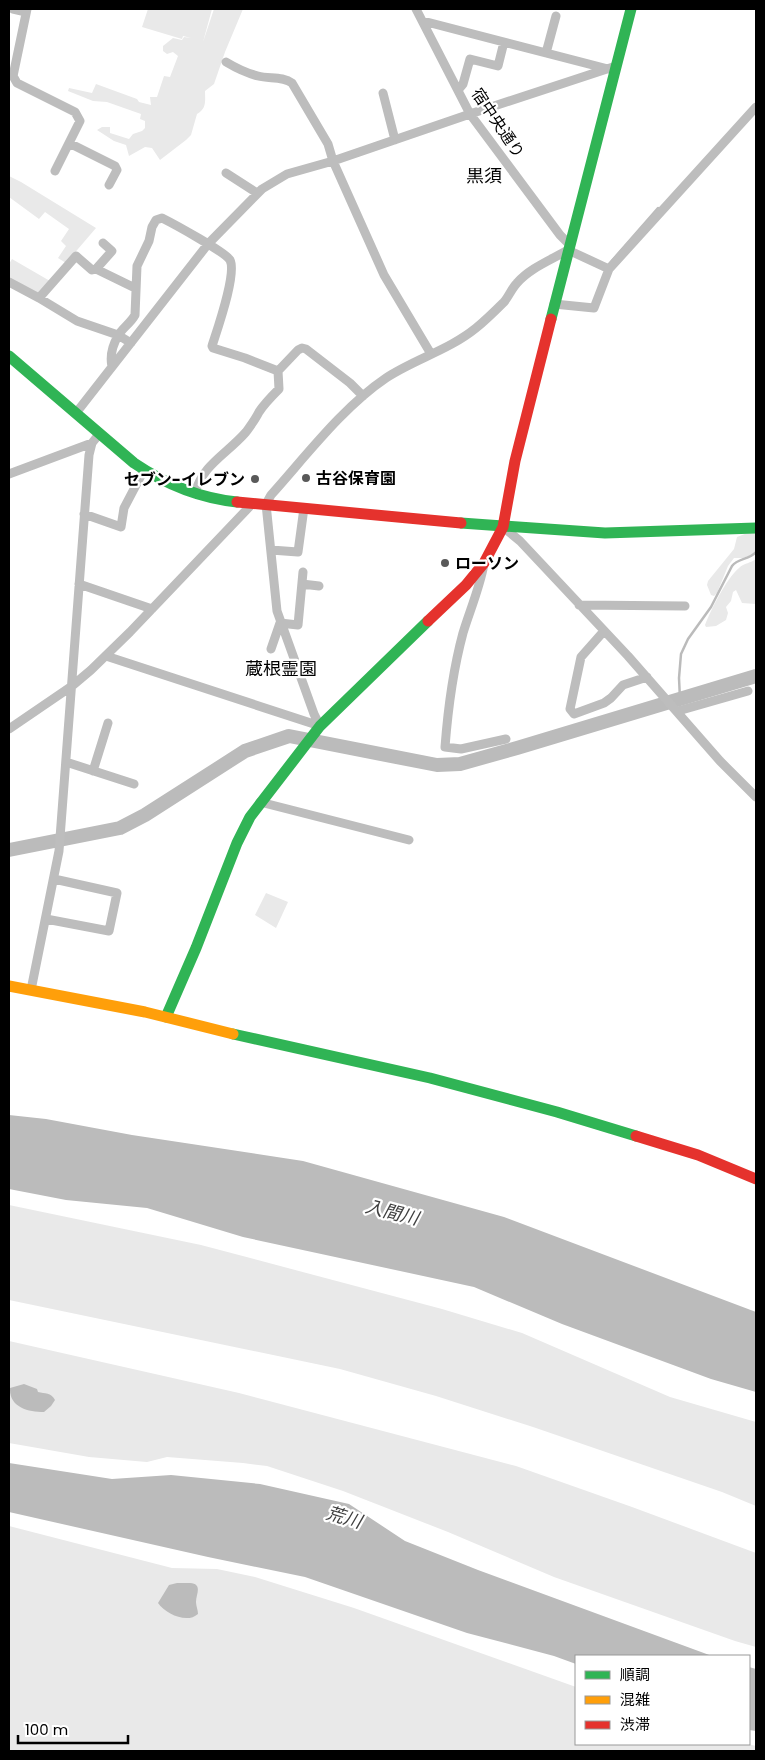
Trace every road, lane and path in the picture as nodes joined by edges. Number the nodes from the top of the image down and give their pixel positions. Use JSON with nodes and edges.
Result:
{"nodes":[{"id":1,"x":14,"y":9,"type":"edge"},
{"id":2,"x":416,"y":9,"type":"edge"},
{"id":3,"x":631,"y":9,"type":"edge"},
{"id":4,"x":26,"y":10,"type":"edge"},
{"id":5,"x":556,"y":16,"type":"dead end"},
{"id":6,"x":423,"y":21,"type":"junction"},
{"id":7,"x":504,"y":42,"type":"junction"},
{"id":8,"x":546,"y":53,"type":"junction"},
{"id":9,"x":226,"y":62,"type":"dead end"},
{"id":10,"x":612,"y":68,"type":"junction"},
{"id":11,"x":458,"y":90,"type":"junction"},
{"id":12,"x":383,"y":93,"type":"dead end"},
{"id":13,"x":756,"y":107,"type":"edge"},
{"id":14,"x":470,"y":114,"type":"junction"},
{"id":15,"x":396,"y":140,"type":"junction"},
{"id":16,"x":69,"y":143,"type":"junction"},
{"id":17,"x":333,"y":161,"type":"junction"},
{"id":18,"x":55,"y":171,"type":"dead end"},
{"id":19,"x":226,"y":173,"type":"dead end"},
{"id":20,"x":109,"y":185,"type":"dead end"},
{"id":21,"x":257,"y":193,"type":"junction"},
{"id":22,"x":103,"y":243,"type":"dead end"},
{"id":23,"x":208,"y":244,"type":"junction"},
{"id":24,"x":569,"y":247,"type":"junction"},
{"id":25,"x":609,"y":268,"type":"junction"},
{"id":26,"x":96,"y":269,"type":"junction"},
{"id":27,"x":9,"y":282,"type":"edge"},
{"id":28,"x":136,"y":288,"type":"junction"},
{"id":29,"x":39,"y":298,"type":"junction"},
{"id":30,"x":554,"y":304,"type":"junction"},
{"id":31,"x":118,"y":335,"type":"junction"},
{"id":32,"x":131,"y":343,"type":"junction"},
{"id":33,"x":431,"y":354,"type":"junction"},
{"id":34,"x":9,"y":356,"type":"edge"},
{"id":35,"x":112,"y":367,"type":"junction"},
{"id":36,"x":278,"y":371,"type":"junction"},
{"id":37,"x":363,"y":396,"type":"junction"},
{"id":38,"x":76,"y":413,"type":"junction"},
{"id":39,"x":100,"y":433,"type":"junction"},
{"id":40,"x":92,"y":443,"type":"junction"},
{"id":41,"x":144,"y":470,"type":"junction"},
{"id":42,"x":9,"y":474,"type":"edge"},
{"id":43,"x":195,"y":493,"type":"junction"},
{"id":44,"x":253,"y":503,"type":"junction"},
{"id":45,"x":266,"y":504,"type":"junction"},
{"id":46,"x":304,"y":508,"type":"junction"},
{"id":47,"x":84,"y":514,"type":"junction"},
{"id":48,"x":503,"y":527,"type":"junction"},
{"id":49,"x":756,"y":528,"type":"edge"},
{"id":50,"x":271,"y":550,"type":"junction"},
{"id":51,"x":484,"y":563,"type":"junction"},
{"id":52,"x":303,"y":572,"type":"dead end"},
{"id":53,"x":79,"y":584,"type":"junction"},
{"id":54,"x":302,"y":584,"type":"junction"},
{"id":55,"x":319,"y":586,"type":"dead end"},
{"id":56,"x":579,"y":605,"type":"junction"},
{"id":57,"x":685,"y":606,"type":"dead end"},
{"id":58,"x":152,"y":608,"type":"junction"},
{"id":59,"x":280,"y":623,"type":"junction"},
{"id":60,"x":604,"y":631,"type":"junction"},
{"id":61,"x":271,"y":649,"type":"dead end"},
{"id":62,"x":106,"y":656,"type":"junction"},
{"id":63,"x":648,"y":677,"type":"junction"},
{"id":64,"x":72,"y":686,"type":"junction"},
{"id":65,"x":748,"y":691,"type":"dead end"},
{"id":66,"x":677,"y":710,"type":"junction"},
{"id":67,"x":108,"y":723,"type":"dead end"},
{"id":68,"x":320,"y":726,"type":"junction"},
{"id":69,"x":9,"y":729,"type":"edge"},
{"id":70,"x":506,"y":739,"type":"dead end"},
{"id":71,"x":66,"y":762,"type":"junction"},
{"id":72,"x":93,"y":771,"type":"junction"},
{"id":73,"x":134,"y":784,"type":"dead end"},
{"id":74,"x":756,"y":797,"type":"edge"},
{"id":75,"x":260,"y":802,"type":"junction"},
{"id":76,"x":409,"y":840,"type":"dead end"},
{"id":77,"x":54,"y":879,"type":"junction"},
{"id":78,"x":46,"y":919,"type":"junction"},
{"id":79,"x":9,"y":986,"type":"edge"},
{"id":80,"x":31,"y":990,"type":"junction"},
{"id":81,"x":166,"y":1017,"type":"junction"},
{"id":82,"x":756,"y":1179,"type":"edge"}],
"edges":[{"from":1,"to":4,"type":"street"},
{"from":2,"to":6,"type":"street","name":"宿中央通り"},
{"from":3,"to":10,"type":"street"},
{"from":4,"to":16,"type":"street"},
{"from":5,"to":8,"type":"street"},
{"from":6,"to":7,"type":"street"},
{"from":6,"to":11,"type":"street","name":"宿中央通り"},
{"from":7,"to":8,"type":"street"},
{"from":7,"to":11,"type":"street"},
{"from":8,"to":10,"type":"street"},
{"from":9,"to":17,"type":"street"},
{"from":10,"to":14,"type":"street"},
{"from":10,"to":24,"type":"street"},
{"from":11,"to":14,"type":"street","name":"宿中央通り"},
{"from":12,"to":15,"type":"street"},
{"from":13,"to":25,"type":"street"},
{"from":14,"to":15,"type":"street"},
{"from":14,"to":24,"type":"street","name":"宿中央通り"},
{"from":15,"to":17,"type":"street"},
{"from":16,"to":18,"type":"street"},
{"from":16,"to":20,"type":"street"},
{"from":17,"to":21,"type":"street"},
{"from":17,"to":33,"type":"street"},
{"from":19,"to":21,"type":"street"},
{"from":21,"to":23,"type":"street"},
{"from":22,"to":26,"type":"street"},
{"from":23,"to":28,"type":"street"},
{"from":23,"to":32,"type":"street"},
{"from":23,"to":36,"type":"street"},
{"from":24,"to":25,"type":"street"},
{"from":24,"to":30,"type":"street"},
{"from":24,"to":33,"type":"street"},
{"from":25,"to":30,"type":"street"},
{"from":26,"to":28,"type":"street"},
{"from":26,"to":29,"type":"street"},
{"from":27,"to":29,"type":"street"},
{"from":28,"to":31,"type":"street"},
{"from":29,"to":31,"type":"street"},
{"from":30,"to":48,"type":"street"},
{"from":31,"to":32,"type":"street"},
{"from":31,"to":35,"type":"street"},
{"from":32,"to":35,"type":"street"},
{"from":33,"to":37,"type":"street"},
{"from":34,"to":38,"type":"street"},
{"from":35,"to":38,"type":"street"},
{"from":36,"to":37,"type":"street"},
{"from":36,"to":43,"type":"street"},
{"from":37,"to":45,"type":"street"},
{"from":38,"to":39,"type":"street"},
{"from":39,"to":40,"type":"street"},
{"from":39,"to":41,"type":"street"},
{"from":40,"to":42,"type":"street"},
{"from":40,"to":47,"type":"street"},
{"from":41,"to":43,"type":"street"},
{"from":41,"to":47,"type":"street"},
{"from":43,"to":44,"type":"street"},
{"from":44,"to":45,"type":"street"},
{"from":44,"to":58,"type":"street"},
{"from":45,"to":46,"type":"street"},
{"from":45,"to":50,"type":"street"},
{"from":46,"to":48,"type":"street"},
{"from":46,"to":50,"type":"street"},
{"from":47,"to":53,"type":"street"},
{"from":48,"to":49,"type":"street"},
{"from":48,"to":51,"type":"street"},
{"from":48,"to":56,"type":"street"},
{"from":50,"to":59,"type":"street"},
{"from":51,"to":68,"type":"street"},
{"from":51,"to":70,"type":"street"},
{"from":52,"to":54,"type":"street"},
{"from":53,"to":58,"type":"street"},
{"from":53,"to":64,"type":"street"},
{"from":54,"to":55,"type":"street"},
{"from":54,"to":59,"type":"street"},
{"from":56,"to":57,"type":"street"},
{"from":56,"to":60,"type":"street"},
{"from":58,"to":62,"type":"street"},
{"from":59,"to":61,"type":"street"},
{"from":59,"to":68,"type":"street"},
{"from":60,"to":63,"type":"street"},
{"from":60,"to":63,"type":"street"},
{"from":62,"to":64,"type":"street"},
{"from":62,"to":68,"type":"street"},
{"from":63,"to":66,"type":"street"},
{"from":64,"to":69,"type":"street"},
{"from":64,"to":71,"type":"street"},
{"from":65,"to":66,"type":"street"},
{"from":66,"to":74,"type":"street"},
{"from":67,"to":72,"type":"street"},
{"from":68,"to":75,"type":"street"},
{"from":71,"to":72,"type":"street"},
{"from":71,"to":77,"type":"street"},
{"from":72,"to":73,"type":"street"},
{"from":75,"to":76,"type":"street"},
{"from":75,"to":81,"type":"street"},
{"from":77,"to":78,"type":"street"},
{"from":77,"to":78,"type":"street"},
{"from":78,"to":80,"type":"street"},
{"from":79,"to":80,"type":"street"},
{"from":80,"to":81,"type":"street"},
{"from":81,"to":82,"type":"street"}]}
